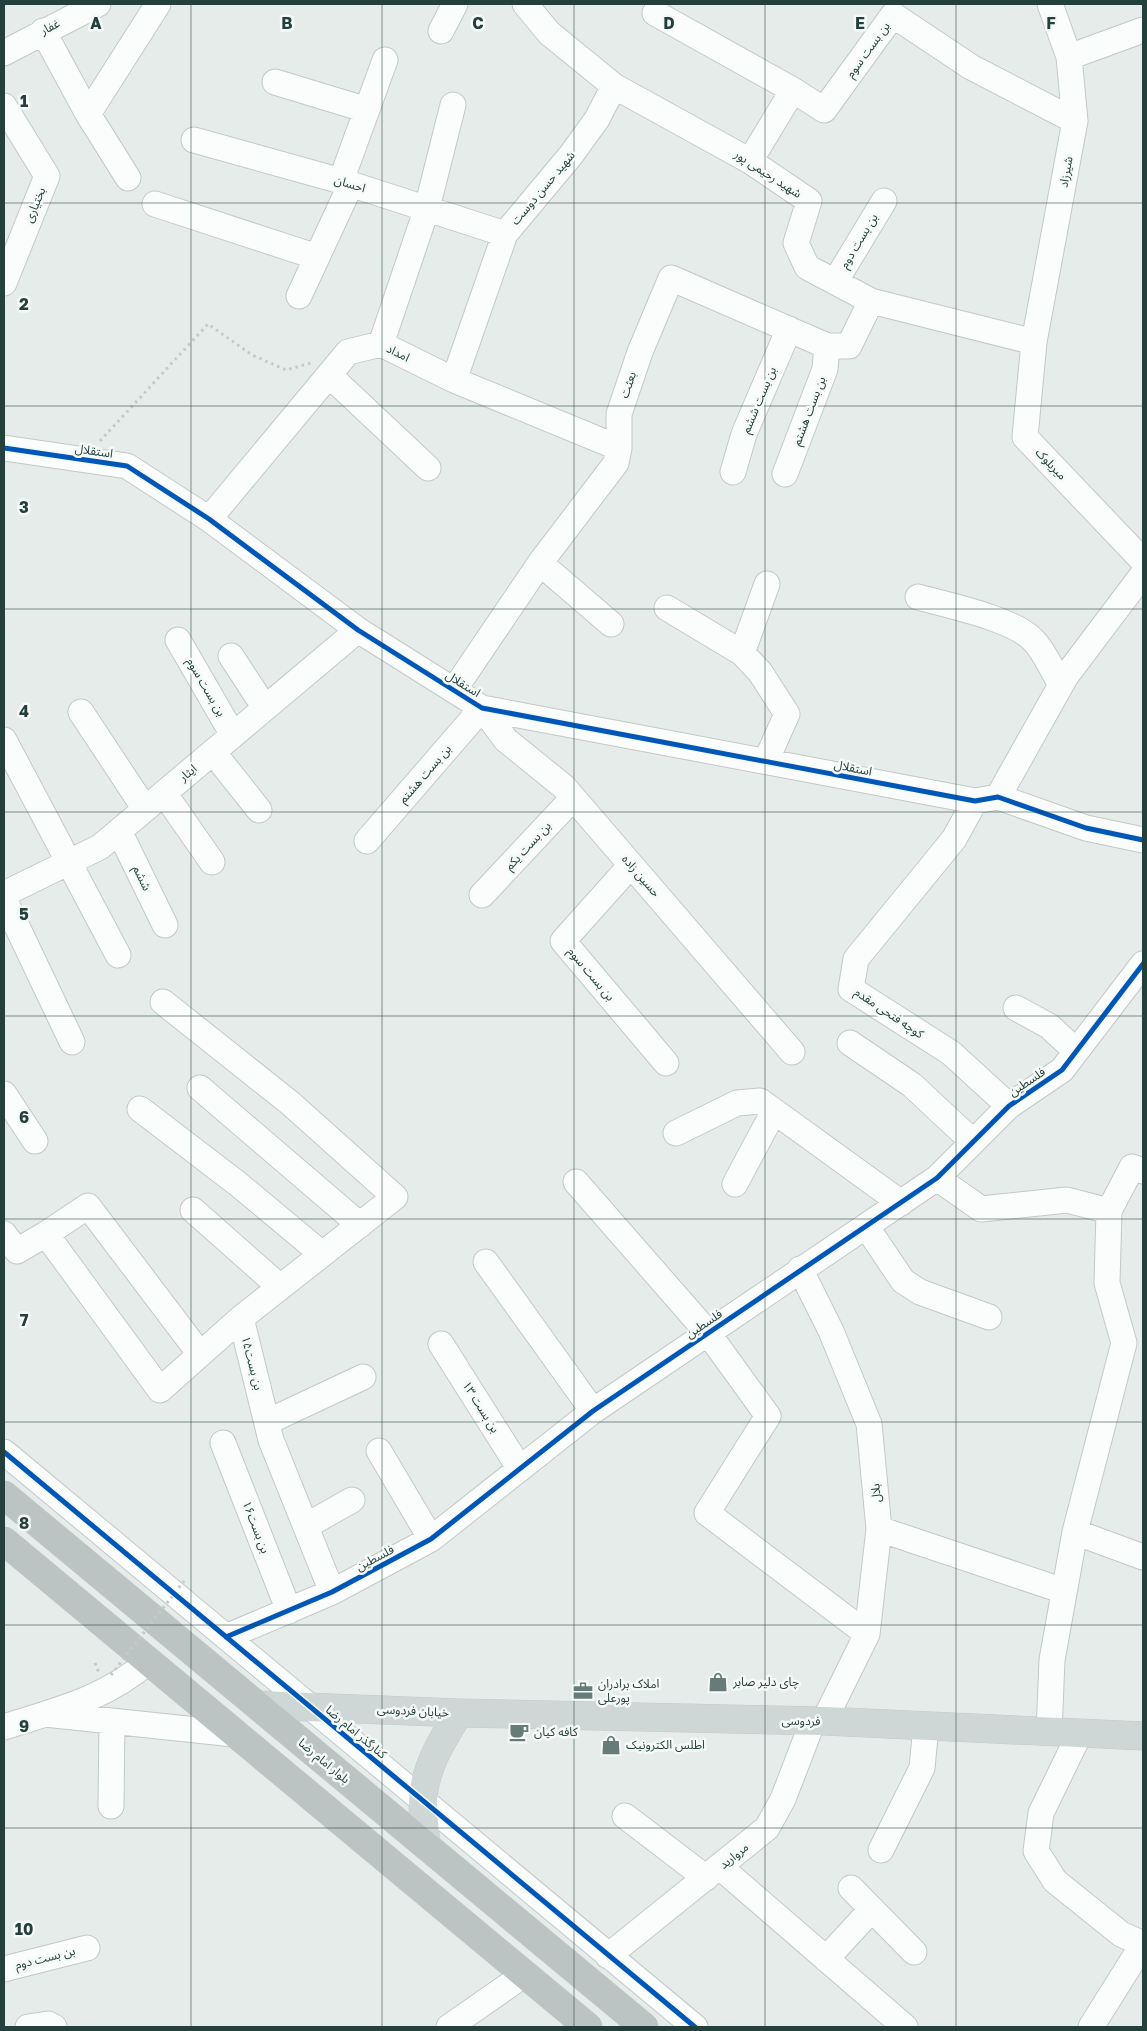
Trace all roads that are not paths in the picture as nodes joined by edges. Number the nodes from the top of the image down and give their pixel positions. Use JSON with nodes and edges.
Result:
{"nodes":[{"id":1,"x":98,"y":4,"type":"edge"},
{"id":2,"x":158,"y":4,"type":"edge"},
{"id":3,"x":455,"y":4,"type":"edge"},
{"id":4,"x":524,"y":4,"type":"edge"},
{"id":5,"x":1050,"y":4,"type":"edge"},
{"id":6,"x":890,"y":9,"type":"edge"},
{"id":7,"x":655,"y":13,"type":"dead end"},
{"id":8,"x":1143,"y":30,"type":"edge"},
{"id":9,"x":43,"y":31,"type":"junction"},
{"id":10,"x":440,"y":31,"type":"dead end"},
{"id":11,"x":4,"y":53,"type":"edge"},
{"id":12,"x":1069,"y":57,"type":"junction"},
{"id":13,"x":385,"y":60,"type":"dead end"},
{"id":14,"x":275,"y":82,"type":"dead end"},
{"id":15,"x":614,"y":86,"type":"junction"},
{"id":16,"x":793,"y":90,"type":"junction"},
{"id":17,"x":453,"y":105,"type":"dead end"},
{"id":18,"x":4,"y":106,"type":"edge"},
{"id":19,"x":367,"y":110,"type":"junction"},
{"id":20,"x":88,"y":114,"type":"junction"},
{"id":21,"x":1075,"y":121,"type":"junction"},
{"id":22,"x":194,"y":140,"type":"dead end"},
{"id":23,"x":750,"y":161,"type":"junction"},
{"id":24,"x":128,"y":178,"type":"dead end"},
{"id":25,"x":346,"y":183,"type":"junction"},
{"id":26,"x":884,"y":200,"type":"dead end"},
{"id":27,"x":155,"y":204,"type":"dead end"},
{"id":28,"x":426,"y":208,"type":"junction"},
{"id":29,"x":505,"y":234,"type":"junction"},
{"id":30,"x":317,"y":257,"type":"junction"},
{"id":31,"x":835,"y":282,"type":"junction"},
{"id":32,"x":4,"y":283,"type":"edge"},
{"id":33,"x":299,"y":296,"type":"dead end"},
{"id":34,"x":872,"y":301,"type":"junction"},
{"id":35,"x":788,"y":329,"type":"junction"},
{"id":36,"x":1034,"y":342,"type":"junction"},
{"id":37,"x":381,"y":344,"type":"junction"},
{"id":38,"x":827,"y":346,"type":"junction"},
{"id":39,"x":321,"y":369,"type":"junction"},
{"id":40,"x":454,"y":380,"type":"junction"},
{"id":41,"x":4,"y":448,"type":"edge"},
{"id":42,"x":619,"y":448,"type":"junction"},
{"id":43,"x":428,"y":468,"type":"dead end"},
{"id":44,"x":733,"y":472,"type":"dead end"},
{"id":45,"x":785,"y":474,"type":"dead end"},
{"id":46,"x":209,"y":519,"type":"junction"},
{"id":47,"x":540,"y":563,"type":"junction"},
{"id":48,"x":1142,"y":576,"type":"edge"},
{"id":49,"x":767,"y":584,"type":"dead end"},
{"id":50,"x":918,"y":597,"type":"dead end"},
{"id":51,"x":667,"y":608,"type":"dead end"},
{"id":52,"x":611,"y":624,"type":"dead end"},
{"id":53,"x":358,"y":630,"type":"junction"},
{"id":54,"x":178,"y":640,"type":"dead end"},
{"id":55,"x":742,"y":653,"type":"junction"},
{"id":56,"x":231,"y":656,"type":"dead end"},
{"id":57,"x":1061,"y":684,"type":"junction"},
{"id":58,"x":454,"y":690,"type":"junction"},
{"id":59,"x":265,"y":708,"type":"junction"},
{"id":60,"x":482,"y":708,"type":"junction"},
{"id":61,"x":82,"y":712,"type":"dead end"},
{"id":62,"x":233,"y":735,"type":"junction"},
{"id":63,"x":4,"y":740,"type":"edge"},
{"id":64,"x":213,"y":752,"type":"junction"},
{"id":65,"x":766,"y":761,"type":"junction"},
{"id":66,"x":164,"y":793,"type":"junction"},
{"id":67,"x":573,"y":798,"type":"junction"},
{"id":68,"x":986,"y":799,"type":"junction"},
{"id":69,"x":145,"y":809,"type":"junction"},
{"id":70,"x":259,"y":810,"type":"dead end"},
{"id":71,"x":119,"y":831,"type":"junction"},
{"id":72,"x":1143,"y":840,"type":"edge"},
{"id":73,"x":367,"y":841,"type":"dead end"},
{"id":74,"x":69,"y":862,"type":"junction"},
{"id":75,"x":212,"y":862,"type":"dead end"},
{"id":76,"x":631,"y":865,"type":"junction"},
{"id":77,"x":4,"y":894,"type":"edge"},
{"id":78,"x":482,"y":895,"type":"dead end"},
{"id":79,"x":4,"y":899,"type":"edge"},
{"id":80,"x":165,"y":926,"type":"dead end"},
{"id":81,"x":118,"y":955,"type":"dead end"},
{"id":82,"x":1143,"y":964,"type":"edge"},
{"id":83,"x":163,"y":1002,"type":"dead end"},
{"id":84,"x":1016,"y":1008,"type":"dead end"},
{"id":85,"x":72,"y":1042,"type":"dead end"},
{"id":86,"x":850,"y":1043,"type":"dead end"},
{"id":87,"x":1076,"y":1051,"type":"junction"},
{"id":88,"x":792,"y":1052,"type":"dead end"},
{"id":89,"x":666,"y":1063,"type":"dead end"},
{"id":90,"x":200,"y":1088,"type":"dead end"},
{"id":91,"x":4,"y":1094,"type":"edge"},
{"id":92,"x":1009,"y":1106,"type":"junction"},
{"id":93,"x":140,"y":1109,"type":"dead end"},
{"id":94,"x":774,"y":1111,"type":"junction"},
{"id":95,"x":676,"y":1133,"type":"dead end"},
{"id":96,"x":35,"y":1141,"type":"dead end"},
{"id":97,"x":974,"y":1142,"type":"junction"},
{"id":98,"x":1143,"y":1171,"type":"edge"},
{"id":99,"x":937,"y":1178,"type":"junction"},
{"id":100,"x":576,"y":1182,"type":"dead end"},
{"id":101,"x":735,"y":1184,"type":"dead end"},
{"id":102,"x":901,"y":1203,"type":"junction"},
{"id":103,"x":193,"y":1210,"type":"dead end"},
{"id":104,"x":1109,"y":1211,"type":"junction"},
{"id":105,"x":360,"y":1225,"type":"junction"},
{"id":106,"x":866,"y":1226,"type":"junction"},
{"id":107,"x":46,"y":1234,"type":"junction"},
{"id":108,"x":8,"y":1248,"type":"edge"},
{"id":109,"x":322,"y":1254,"type":"junction"},
{"id":110,"x":486,"y":1262,"type":"dead end"},
{"id":111,"x":800,"y":1269,"type":"junction"},
{"id":112,"x":280,"y":1287,"type":"junction"},
{"id":113,"x":989,"y":1317,"type":"dead end"},
{"id":114,"x":241,"y":1318,"type":"junction"},
{"id":115,"x":708,"y":1333,"type":"junction"},
{"id":116,"x":441,"y":1344,"type":"dead end"},
{"id":117,"x":200,"y":1354,"type":"junction"},
{"id":118,"x":363,"y":1377,"type":"dead end"},
{"id":119,"x":594,"y":1411,"type":"junction"},
{"id":120,"x":267,"y":1422,"type":"junction"},
{"id":121,"x":223,"y":1444,"type":"dead end"},
{"id":122,"x":379,"y":1451,"type":"dead end"},
{"id":123,"x":4,"y":1452,"type":"edge"},
{"id":124,"x":520,"y":1469,"type":"junction"},
{"id":125,"x":4,"y":1494,"type":"edge"},
{"id":126,"x":352,"y":1500,"type":"dead end"},
{"id":127,"x":306,"y":1526,"type":"junction"},
{"id":128,"x":879,"y":1529,"type":"junction"},
{"id":129,"x":1075,"y":1532,"type":"junction"},
{"id":130,"x":430,"y":1540,"type":"junction"},
{"id":131,"x":4,"y":1541,"type":"edge"},
{"id":132,"x":1143,"y":1557,"type":"edge"},
{"id":133,"x":1064,"y":1591,"type":"junction"},
{"id":134,"x":332,"y":1592,"type":"junction"},
{"id":135,"x":289,"y":1611,"type":"junction"},
{"id":136,"x":867,"y":1634,"type":"junction"},
{"id":137,"x":226,"y":1638,"type":"junction"},
{"id":138,"x":149,"y":1662,"type":"junction"},
{"id":139,"x":257,"y":1705,"type":"junction"},
{"id":140,"x":309,"y":1706,"type":"junction"},
{"id":141,"x":459,"y":1713,"type":"junction"},
{"id":142,"x":45,"y":1714,"type":"junction"},
{"id":143,"x":819,"y":1721,"type":"junction"},
{"id":144,"x":112,"y":1722,"type":"junction"},
{"id":145,"x":4,"y":1726,"type":"edge"},
{"id":146,"x":926,"y":1726,"type":"junction"},
{"id":147,"x":1049,"y":1732,"type":"junction"},
{"id":148,"x":1080,"y":1733,"type":"junction"},
{"id":149,"x":234,"y":1734,"type":"junction"},
{"id":150,"x":1143,"y":1736,"type":"edge"},
{"id":151,"x":423,"y":1801,"type":"junction"},
{"id":152,"x":111,"y":1806,"type":"dead end"},
{"id":153,"x":624,"y":1816,"type":"dead end"},
{"id":154,"x":426,"y":1846,"type":"junction"},
{"id":155,"x":882,"y":1850,"type":"dead end"},
{"id":156,"x":713,"y":1873,"type":"junction"},
{"id":157,"x":851,"y":1888,"type":"dead end"},
{"id":158,"x":872,"y":1909,"type":"junction"},
{"id":159,"x":1143,"y":1944,"type":"edge"},
{"id":160,"x":86,"y":1948,"type":"dead end"},
{"id":161,"x":914,"y":1952,"type":"dead end"},
{"id":162,"x":608,"y":1956,"type":"junction"},
{"id":163,"x":826,"y":1959,"type":"junction"},
{"id":164,"x":4,"y":1969,"type":"edge"},
{"id":165,"x":525,"y":1974,"type":"junction"},
{"id":166,"x":28,"y":2027,"type":"edge"},
{"id":167,"x":54,"y":2027,"type":"edge"},
{"id":168,"x":449,"y":2027,"type":"edge"},
{"id":169,"x":588,"y":2027,"type":"edge"},
{"id":170,"x":644,"y":2027,"type":"edge"},
{"id":171,"x":695,"y":2027,"type":"edge"},
{"id":172,"x":905,"y":2027,"type":"edge"},
{"id":173,"x":1091,"y":2027,"type":"edge"}],
"edges":[{"from":1,"to":9,"type":"street","name":"غفار"},
{"from":2,"to":20,"type":"street"},
{"from":3,"to":10,"type":"street"},
{"from":4,"to":15,"type":"street","name":"شهید رحیمی پور"},
{"from":5,"to":12,"type":"street","name":"شیرزاد"},
{"from":6,"to":16,"type":"street","name":"بن بست سوم"},
{"from":6,"to":21,"type":"street","name":"بن بست سوم"},
{"from":7,"to":16,"type":"street"},
{"from":8,"to":12,"type":"street"},
{"from":9,"to":11,"type":"street","name":"غفار"},
{"from":9,"to":20,"type":"street"},
{"from":12,"to":21,"type":"street","name":"شیرزاد"},
{"from":13,"to":19,"type":"street"},
{"from":14,"to":19,"type":"street"},
{"from":15,"to":23,"type":"street","name":"شهید رحیمی پور"},
{"from":15,"to":29,"type":"street","name":"شهید حسن دوست"},
{"from":16,"to":23,"type":"street"},
{"from":17,"to":28,"type":"street"},
{"from":18,"to":32,"type":"street","name":"بختیاری"},
{"from":19,"to":25,"type":"street"},
{"from":20,"to":24,"type":"street"},
{"from":21,"to":36,"type":"street","name":"شیرزاد"},
{"from":22,"to":25,"type":"street","name":"احسان"},
{"from":23,"to":31,"type":"street","name":"شهید رحیمی پور"},
{"from":25,"to":28,"type":"street","name":"احسان"},
{"from":25,"to":30,"type":"street"},
{"from":26,"to":31,"type":"street","name":"بن بست دوم"},
{"from":27,"to":30,"type":"street"},
{"from":28,"to":29,"type":"street","name":"احسان"},
{"from":28,"to":37,"type":"street"},
{"from":29,"to":40,"type":"street","name":"شهید حسن دوست"},
{"from":30,"to":33,"type":"street"},
{"from":31,"to":34,"type":"street","name":"شهید رحیمی پور"},
{"from":34,"to":36,"type":"street","name":"شهید رحیمی پور"},
{"from":34,"to":38,"type":"street","name":"بعثت"},
{"from":35,"to":38,"type":"street","name":"بعثت"},
{"from":35,"to":42,"type":"street","name":"بعثت"},
{"from":35,"to":44,"type":"street","name":"بن بست ششم"},
{"from":36,"to":48,"type":"street","name":"میربلوک"},
{"from":37,"to":39,"type":"street","name":"امداد"},
{"from":37,"to":40,"type":"street","name":"امداد"},
{"from":38,"to":45,"type":"street","name":"بن بست هشتم"},
{"from":39,"to":43,"type":"street"},
{"from":39,"to":46,"type":"street","name":"امداد"},
{"from":40,"to":42,"type":"street","name":"امداد"},
{"from":41,"to":46,"type":"street","name":"استقلال"},
{"from":42,"to":47,"type":"street","name":"بعثت"},
{"from":46,"to":53,"type":"street","name":"استقلال"},
{"from":47,"to":52,"type":"street"},
{"from":47,"to":58,"type":"street","name":"بعثت"},
{"from":48,"to":57,"type":"street"},
{"from":49,"to":55,"type":"street"},
{"from":50,"to":57,"type":"street"},
{"from":51,"to":55,"type":"street"},
{"from":53,"to":58,"type":"street","name":"استقلال"},
{"from":53,"to":59,"type":"street","name":"ایثار"},
{"from":54,"to":62,"type":"street","name":"بن بست سوم"},
{"from":55,"to":65,"type":"street"},
{"from":56,"to":59,"type":"street"},
{"from":57,"to":68,"type":"street"},
{"from":58,"to":60,"type":"street","name":"استقلال"},
{"from":59,"to":62,"type":"street","name":"ایثار"},
{"from":60,"to":65,"type":"street","name":"استقلال"},
{"from":60,"to":67,"type":"street","name":"حسین زاده"},
{"from":60,"to":73,"type":"street","name":"بن بست هشتم"},
{"from":61,"to":69,"type":"street"},
{"from":62,"to":64,"type":"street","name":"ایثار"},
{"from":63,"to":74,"type":"street"},
{"from":64,"to":66,"type":"street","name":"ایثار"},
{"from":64,"to":70,"type":"street"},
{"from":65,"to":68,"type":"street","name":"استقلال"},
{"from":66,"to":69,"type":"street","name":"ایثار"},
{"from":66,"to":75,"type":"street"},
{"from":67,"to":76,"type":"street","name":"حسین زاده"},
{"from":67,"to":78,"type":"street","name":"بن بست یکم"},
{"from":68,"to":72,"type":"street"},
{"from":68,"to":92,"type":"street","name":"کوچه فتحی مقدم"},
{"from":69,"to":71,"type":"street","name":"ایثار"},
{"from":71,"to":74,"type":"street","name":"ایثار"},
{"from":71,"to":80,"type":"street","name":"ششم"},
{"from":74,"to":77,"type":"street","name":"ایثار"},
{"from":74,"to":81,"type":"street"},
{"from":76,"to":88,"type":"street","name":"حسین زاده"},
{"from":76,"to":89,"type":"street","name":"بن بست سوم"},
{"from":79,"to":85,"type":"street"},
{"from":82,"to":87,"type":"street","name":"فلسطین"},
{"from":83,"to":105,"type":"street"},
{"from":84,"to":87,"type":"street"},
{"from":86,"to":97,"type":"street"},
{"from":87,"to":92,"type":"street","name":"فلسطین"},
{"from":90,"to":105,"type":"street"},
{"from":91,"to":96,"type":"street"},
{"from":92,"to":97,"type":"street","name":"فلسطین"},
{"from":93,"to":109,"type":"street"},
{"from":94,"to":95,"type":"street"},
{"from":94,"to":101,"type":"street"},
{"from":94,"to":102,"type":"street"},
{"from":97,"to":99,"type":"street","name":"فلسطین"},
{"from":98,"to":104,"type":"street"},
{"from":99,"to":102,"type":"street","name":"فلسطین"},
{"from":99,"to":104,"type":"street"},
{"from":100,"to":115,"type":"street"},
{"from":102,"to":106,"type":"street","name":"فلسطین"},
{"from":103,"to":112,"type":"street"},
{"from":104,"to":129,"type":"street"},
{"from":105,"to":109,"type":"street"},
{"from":106,"to":111,"type":"street","name":"فلسطین"},
{"from":106,"to":113,"type":"street"},
{"from":107,"to":108,"type":"street"},
{"from":107,"to":117,"type":"street"},
{"from":107,"to":117,"type":"street"},
{"from":109,"to":112,"type":"street"},
{"from":110,"to":119,"type":"street"},
{"from":111,"to":115,"type":"street","name":"فلسطین"},
{"from":111,"to":128,"type":"street","name":"بلال"},
{"from":112,"to":114,"type":"street"},
{"from":114,"to":117,"type":"street"},
{"from":114,"to":120,"type":"street","name":"بن بست۱۵"},
{"from":115,"to":119,"type":"street","name":"فلسطین"},
{"from":115,"to":136,"type":"street"},
{"from":116,"to":124,"type":"street","name":"بن بست ۱۳"},
{"from":118,"to":120,"type":"street"},
{"from":119,"to":124,"type":"street","name":"فلسطین"},
{"from":120,"to":127,"type":"street","name":"بن بست۱۵"},
{"from":121,"to":135,"type":"street","name":"بن بست۱۶"},
{"from":122,"to":130,"type":"street"},
{"from":123,"to":137,"type":"street","name":"کنارگذر امام رضا"},
{"from":124,"to":130,"type":"street","name":"فلسطین"},
{"from":125,"to":139,"type":"highway","name":"بلوار امام رضا"},
{"from":126,"to":127,"type":"street"},
{"from":127,"to":134,"type":"street","name":"بن بست۱۵"},
{"from":128,"to":133,"type":"street"},
{"from":128,"to":136,"type":"street","name":"بلال"},
{"from":129,"to":132,"type":"street"},
{"from":129,"to":133,"type":"street"},
{"from":130,"to":134,"type":"street","name":"فلسطین"},
{"from":131,"to":138,"type":"highway"},
{"from":133,"to":147,"type":"street"},
{"from":134,"to":135,"type":"street","name":"فلسطین"},
{"from":135,"to":137,"type":"street","name":"فلسطین"},
{"from":136,"to":143,"type":"street","name":"بلال"},
{"from":137,"to":140,"type":"street","name":"کنارگذر امام رضا"},
{"from":138,"to":142,"type":"street"},
{"from":138,"to":149,"type":"highway"},
{"from":139,"to":140,"type":"main road","name":"خیابان فردوسی"},
{"from":139,"to":154,"type":"highway","name":"بلوار امام رضا"},
{"from":140,"to":141,"type":"main road","name":"خیابان فردوسی"},
{"from":140,"to":151,"type":"street","name":"کنارگذر امام رضا"},
{"from":141,"to":143,"type":"main road","name":"فردوسی"},
{"from":141,"to":151,"type":"main road","name":"خیابان فردوسی"},
{"from":142,"to":144,"type":"street"},
{"from":142,"to":145,"type":"street"},
{"from":143,"to":146,"type":"main road","name":"فردوسی"},
{"from":143,"to":156,"type":"street","name":"مروارید"},
{"from":144,"to":149,"type":"street"},
{"from":144,"to":152,"type":"street"},
{"from":146,"to":147,"type":"main road","name":"فردوسی"},
{"from":146,"to":155,"type":"street"},
{"from":147,"to":148,"type":"main road","name":"فردوسی"},
{"from":148,"to":150,"type":"main road","name":"فردوسی"},
{"from":148,"to":159,"type":"street"},
{"from":149,"to":165,"type":"highway"},
{"from":151,"to":154,"type":"main road","name":"خیابان فردوسی"},
{"from":151,"to":162,"type":"street","name":"کنارگذر امام رضا"},
{"from":153,"to":156,"type":"street"},
{"from":154,"to":170,"type":"highway","name":"بلوار امام رضا"},
{"from":156,"to":162,"type":"street","name":"مروارید"},
{"from":156,"to":163,"type":"street"},
{"from":157,"to":158,"type":"street"},
{"from":158,"to":161,"type":"street"},
{"from":158,"to":163,"type":"street"},
{"from":159,"to":173,"type":"street"},
{"from":160,"to":164,"type":"street","name":"بن بست دوم"},
{"from":162,"to":171,"type":"street","name":"کنارگذر امام رضا"},
{"from":163,"to":172,"type":"street"},
{"from":165,"to":168,"type":"street"},
{"from":165,"to":169,"type":"highway"},
{"from":166,"to":167,"type":"street"}]}
